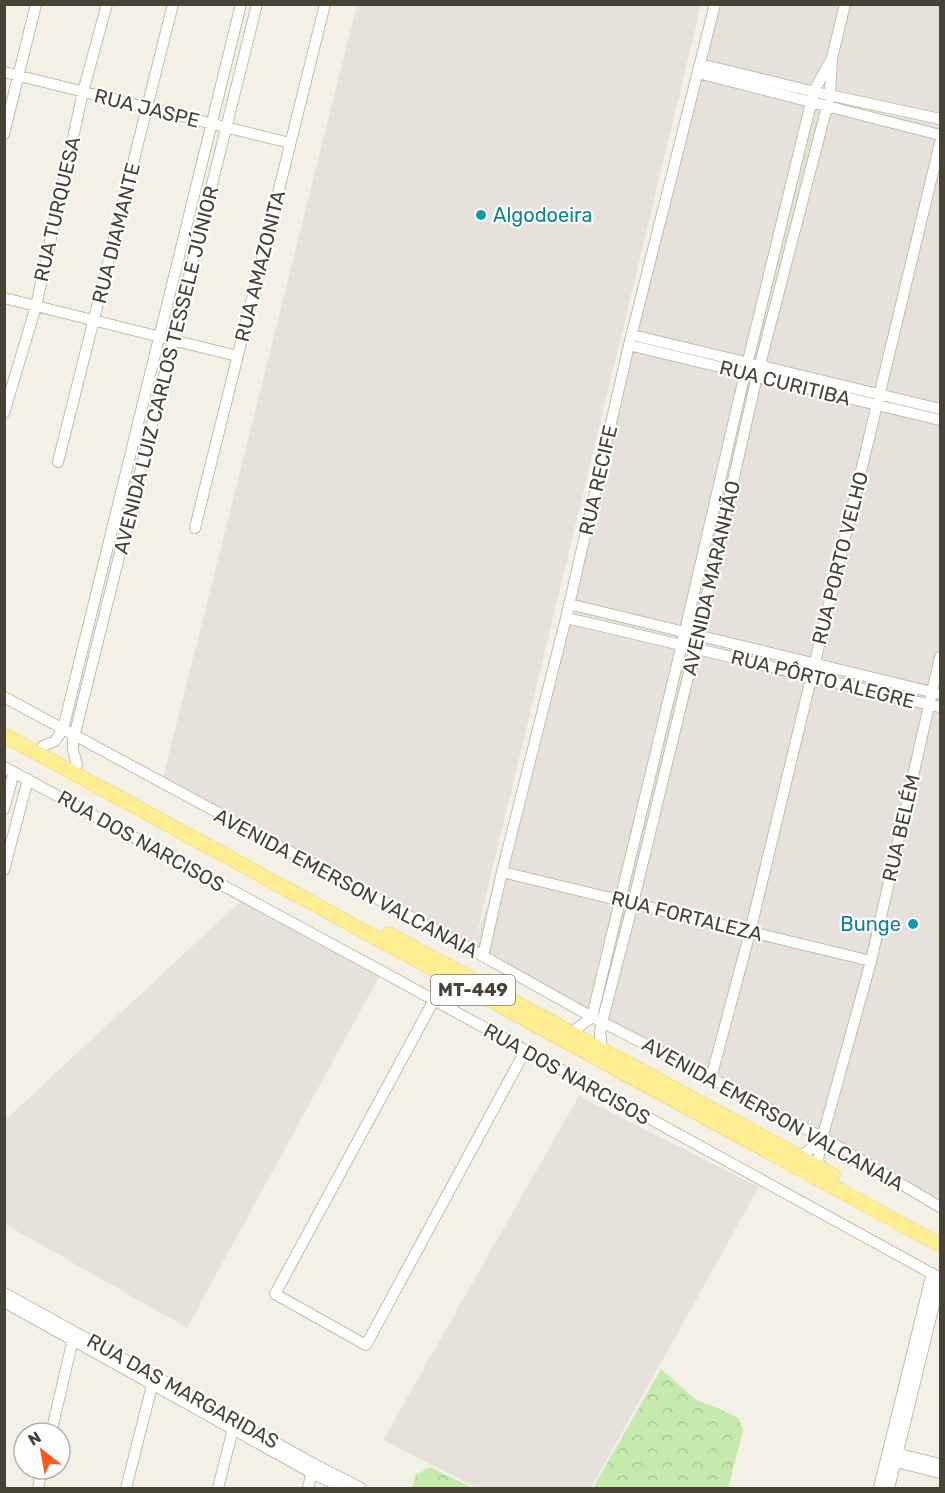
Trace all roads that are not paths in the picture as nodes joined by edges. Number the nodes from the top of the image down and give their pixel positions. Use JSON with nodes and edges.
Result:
{"nodes":[{"id":1,"x":36,"y":4,"type":"edge"},
{"id":2,"x":106,"y":4,"type":"edge"},
{"id":3,"x":173,"y":4,"type":"edge"},
{"id":4,"x":241,"y":4,"type":"edge"},
{"id":5,"x":257,"y":4,"type":"edge"},
{"id":6,"x":325,"y":4,"type":"edge"},
{"id":7,"x":715,"y":4,"type":"edge"},
{"id":8,"x":845,"y":4,"type":"edge"},
{"id":9,"x":832,"y":58,"type":"junction"},
{"id":10,"x":699,"y":68,"type":"junction"},
{"id":11,"x":4,"y":72,"type":"edge"},
{"id":12,"x":19,"y":76,"type":"junction"},
{"id":13,"x":809,"y":90,"type":"junction"},
{"id":14,"x":83,"y":92,"type":"junction"},
{"id":15,"x":830,"y":95,"type":"junction"},
{"id":16,"x":811,"y":103,"type":"junction"},
{"id":17,"x":827,"y":107,"type":"junction"},
{"id":18,"x":147,"y":108,"type":"junction"},
{"id":19,"x":940,"y":119,"type":"edge"},
{"id":20,"x":211,"y":124,"type":"junction"},
{"id":21,"x":227,"y":128,"type":"junction"},
{"id":22,"x":4,"y":134,"type":"edge"},
{"id":23,"x":940,"y":135,"type":"edge"},
{"id":24,"x":290,"y":143,"type":"junction"},
{"id":25,"x":940,"y":143,"type":"edge"},
{"id":26,"x":4,"y":298,"type":"edge"},
{"id":27,"x":36,"y":306,"type":"junction"},
{"id":28,"x":94,"y":320,"type":"junction"},
{"id":29,"x":159,"y":336,"type":"junction"},
{"id":30,"x":174,"y":340,"type":"junction"},
{"id":31,"x":631,"y":340,"type":"junction"},
{"id":32,"x":237,"y":356,"type":"junction"},
{"id":33,"x":746,"y":368,"type":"junction"},
{"id":34,"x":759,"y":371,"type":"junction"},
{"id":35,"x":879,"y":400,"type":"junction"},
{"id":36,"x":940,"y":409,"type":"edge"},
{"id":37,"x":4,"y":413,"type":"edge"},
{"id":38,"x":940,"y":420,"type":"edge"},
{"id":39,"x":58,"y":462,"type":"dead end"},
{"id":40,"x":195,"y":528,"type":"dead end"},
{"id":41,"x":569,"y":604,"type":"junction"},
{"id":42,"x":566,"y":618,"type":"junction"},
{"id":43,"x":685,"y":632,"type":"junction"},
{"id":44,"x":698,"y":635,"type":"junction"},
{"id":45,"x":682,"y":644,"type":"junction"},
{"id":46,"x":695,"y":648,"type":"junction"},
{"id":47,"x":940,"y":657,"type":"edge"},
{"id":48,"x":814,"y":664,"type":"junction"},
{"id":49,"x":811,"y":677,"type":"junction"},
{"id":50,"x":885,"y":681,"type":"junction"},
{"id":51,"x":936,"y":693,"type":"edge"},
{"id":52,"x":882,"y":694,"type":"junction"},
{"id":53,"x":4,"y":698,"type":"edge"},
{"id":54,"x":935,"y":706,"type":"edge"},
{"id":55,"x":4,"y":725,"type":"edge"},
{"id":56,"x":63,"y":729,"type":"junction"},
{"id":57,"x":4,"y":735,"type":"edge"},
{"id":58,"x":75,"y":736,"type":"junction"},
{"id":59,"x":43,"y":746,"type":"junction"},
{"id":60,"x":77,"y":765,"type":"junction"},
{"id":61,"x":9,"y":769,"type":"edge"},
{"id":62,"x":28,"y":779,"type":"junction"},
{"id":63,"x":4,"y":809,"type":"edge"},
{"id":64,"x":4,"y":870,"type":"edge"},
{"id":65,"x":502,"y":872,"type":"junction"},
{"id":66,"x":620,"y":900,"type":"junction"},
{"id":67,"x":633,"y":903,"type":"junction"},
{"id":68,"x":750,"y":932,"type":"junction"},
{"id":69,"x":483,"y":956,"type":"junction"},
{"id":70,"x":871,"y":961,"type":"junction"},
{"id":71,"x":434,"y":1000,"type":"junction"},
{"id":72,"x":597,"y":1020,"type":"junction"},
{"id":73,"x":572,"y":1032,"type":"junction"},
{"id":74,"x":602,"y":1049,"type":"junction"},
{"id":75,"x":525,"y":1051,"type":"junction"},
{"id":76,"x":711,"y":1078,"type":"junction"},
{"id":77,"x":822,"y":1138,"type":"junction"},
{"id":78,"x":798,"y":1156,"type":"junction"},
{"id":79,"x":822,"y":1169,"type":"junction"},
{"id":80,"x":940,"y":1207,"type":"edge"},
{"id":81,"x":940,"y":1234,"type":"edge"},
{"id":82,"x":940,"y":1245,"type":"edge"},
{"id":83,"x":938,"y":1277,"type":"edge"},
{"id":84,"x":4,"y":1293,"type":"edge"},
{"id":85,"x":4,"y":1302,"type":"edge"},
{"id":86,"x":74,"y":1336,"type":"junction"},
{"id":87,"x":153,"y":1379,"type":"junction"},
{"id":88,"x":54,"y":1421,"type":"edge"},
{"id":89,"x":234,"y":1424,"type":"junction"},
{"id":90,"x":892,"y":1456,"type":"junction"},
{"id":91,"x":940,"y":1464,"type":"edge"},
{"id":92,"x":313,"y":1469,"type":"junction"},
{"id":93,"x":940,"y":1473,"type":"edge"},
{"id":94,"x":126,"y":1488,"type":"edge"},
{"id":95,"x":218,"y":1488,"type":"edge"},
{"id":96,"x":309,"y":1488,"type":"edge"},
{"id":97,"x":342,"y":1488,"type":"edge"},
{"id":98,"x":361,"y":1488,"type":"edge"},
{"id":99,"x":879,"y":1488,"type":"edge"},
{"id":100,"x":889,"y":1488,"type":"edge"}],
"edges":[{"from":1,"to":12,"type":"street"},
{"from":2,"to":14,"type":"street","name":"RUA TURQUESA"},
{"from":3,"to":18,"type":"street","name":"RUA DIAMANTE"},
{"from":4,"to":20,"type":"street","name":"AVENIDA LUIZ CARLOS TESSELE JÚNIOR"},
{"from":5,"to":21,"type":"street","name":"AVENIDA LUIZ CARLOS TESSELE JÚNIOR"},
{"from":6,"to":24,"type":"street","name":"RUA AMAZONITA"},
{"from":7,"to":10,"type":"street","name":"RUA RECIFE"},
{"from":8,"to":9,"type":"street"},
{"from":9,"to":13,"type":"street","name":"AVENIDA MARANHÃO"},
{"from":9,"to":15,"type":"street","name":"AVENIDA MARANHÃO"},
{"from":10,"to":13,"type":"street"},
{"from":10,"to":16,"type":"street"},
{"from":10,"to":31,"type":"street","name":"RUA RECIFE"},
{"from":11,"to":12,"type":"street","name":"RUA JASPE"},
{"from":12,"to":14,"type":"street","name":"RUA JASPE"},
{"from":12,"to":22,"type":"street"},
{"from":13,"to":15,"type":"street"},
{"from":13,"to":16,"type":"street","name":"AVENIDA MARANHÃO"},
{"from":14,"to":18,"type":"street","name":"RUA JASPE"},
{"from":14,"to":27,"type":"street","name":"RUA TURQUESA"},
{"from":15,"to":17,"type":"street","name":"AVENIDA MARANHÃO"},
{"from":15,"to":19,"type":"street"},
{"from":16,"to":17,"type":"street"},
{"from":16,"to":33,"type":"street","name":"AVENIDA MARANHÃO"},
{"from":17,"to":23,"type":"street"},
{"from":17,"to":34,"type":"street","name":"AVENIDA MARANHÃO"},
{"from":18,"to":20,"type":"street","name":"RUA JASPE"},
{"from":18,"to":28,"type":"street","name":"RUA DIAMANTE"},
{"from":20,"to":21,"type":"street","name":"RUA JASPE"},
{"from":20,"to":29,"type":"street","name":"AVENIDA LUIZ CARLOS TESSELE JÚNIOR"},
{"from":21,"to":24,"type":"street","name":"RUA JASPE"},
{"from":21,"to":30,"type":"street","name":"AVENIDA LUIZ CARLOS TESSELE JÚNIOR"},
{"from":24,"to":32,"type":"street","name":"RUA AMAZONITA"},
{"from":25,"to":35,"type":"street","name":"RUA PORTO VELHO"},
{"from":26,"to":27,"type":"street"},
{"from":27,"to":28,"type":"street"},
{"from":27,"to":37,"type":"street","name":"RUA TURQUESA"},
{"from":28,"to":29,"type":"street"},
{"from":28,"to":39,"type":"street","name":"RUA DIAMANTE"},
{"from":29,"to":30,"type":"street"},
{"from":29,"to":56,"type":"street","name":"AVENIDA LUIZ CARLOS TESSELE JÚNIOR"},
{"from":30,"to":32,"type":"street"},
{"from":30,"to":58,"type":"street","name":"AVENIDA LUIZ CARLOS TESSELE JÚNIOR"},
{"from":31,"to":33,"type":"street","name":"RUA CURITIBA"},
{"from":31,"to":41,"type":"street","name":"RUA RECIFE"},
{"from":32,"to":40,"type":"street","name":"RUA AMAZONITA"},
{"from":33,"to":34,"type":"street","name":"RUA CURITIBA"},
{"from":33,"to":43,"type":"street","name":"AVENIDA MARANHÃO"},
{"from":34,"to":35,"type":"street","name":"RUA CURITIBA"},
{"from":34,"to":44,"type":"street","name":"AVENIDA MARANHÃO"},
{"from":35,"to":36,"type":"street","name":"RUA CURITIBA"},
{"from":35,"to":38,"type":"street","name":"RUA CURITIBA"},
{"from":35,"to":48,"type":"street","name":"RUA PORTO VELHO"},
{"from":41,"to":42,"type":"street","name":"RUA RECIFE"},
{"from":41,"to":43,"type":"street","name":"RUA PÔRTO ALEGRE"},
{"from":42,"to":45,"type":"street","name":"RUA PÔRTO ALEGRE"},
{"from":42,"to":65,"type":"street","name":"RUA RECIFE"},
{"from":43,"to":44,"type":"street","name":"RUA PÔRTO ALEGRE"},
{"from":43,"to":45,"type":"street","name":"AVENIDA MARANHÃO"},
{"from":44,"to":46,"type":"street","name":"AVENIDA MARANHÃO"},
{"from":44,"to":48,"type":"street","name":"RUA PÔRTO ALEGRE"},
{"from":45,"to":46,"type":"street","name":"RUA PÔRTO ALEGRE"},
{"from":45,"to":66,"type":"street","name":"AVENIDA MARANHÃO"},
{"from":46,"to":49,"type":"street","name":"RUA PÔRTO ALEGRE"},
{"from":46,"to":67,"type":"street","name":"AVENIDA MARANHÃO"},
{"from":47,"to":51,"type":"street","name":"RUA BELÉM"},
{"from":48,"to":49,"type":"street","name":"RUA PORTO VELHO"},
{"from":48,"to":50,"type":"street","name":"RUA PÔRTO ALEGRE"},
{"from":49,"to":52,"type":"street","name":"RUA PÔRTO ALEGRE"},
{"from":49,"to":68,"type":"street","name":"RUA PORTO VELHO"},
{"from":50,"to":51,"type":"street","name":"RUA PÔRTO ALEGRE"},
{"from":50,"to":52,"type":"street"},
{"from":51,"to":54,"type":"street","name":"RUA BELÉM"},
{"from":52,"to":54,"type":"street","name":"RUA PÔRTO ALEGRE"},
{"from":53,"to":56,"type":"street","name":"AVENIDA EMERSON VALCANAIA"},
{"from":54,"to":70,"type":"street","name":"RUA BELÉM"},
{"from":55,"to":59,"type":"main road","number":"MT-449"},
{"from":56,"to":58,"type":"street","name":"AVENIDA EMERSON VALCANAIA"},
{"from":56,"to":59,"type":"street"},
{"from":57,"to":82,"type":"main road","number":"MT-449"},
{"from":58,"to":60,"type":"street","name":"AVENIDA LUIZ CARLOS TESSELE JÚNIOR"},
{"from":58,"to":69,"type":"street","name":"AVENIDA EMERSON VALCANAIA"},
{"from":59,"to":60,"type":"main road","number":"MT-449"},
{"from":60,"to":73,"type":"main road","number":"MT-449"},
{"from":61,"to":62,"type":"street","name":"RUA DOS NARCISOS"},
{"from":61,"to":63,"type":"street"},
{"from":62,"to":64,"type":"street"},
{"from":62,"to":71,"type":"street","name":"RUA DOS NARCISOS"},
{"from":65,"to":66,"type":"street","name":"RUA FORTALEZA"},
{"from":65,"to":69,"type":"street","name":"RUA RECIFE"},
{"from":66,"to":67,"type":"street","name":"RUA FORTALEZA"},
{"from":66,"to":72,"type":"street","name":"AVENIDA MARANHÃO"},
{"from":67,"to":68,"type":"street","name":"RUA FORTALEZA"},
{"from":67,"to":72,"type":"street","name":"AVENIDA MARANHÃO"},
{"from":68,"to":70,"type":"street","name":"RUA FORTALEZA"},
{"from":68,"to":76,"type":"street","name":"RUA PORTO VELHO"},
{"from":69,"to":72,"type":"street","name":"AVENIDA EMERSON VALCANAIA"},
{"from":70,"to":77,"type":"street","name":"RUA BELÉM"},
{"from":71,"to":75,"type":"street","name":"RUA DOS NARCISOS"},
{"from":71,"to":75,"type":"street"},
{"from":72,"to":73,"type":"street"},
{"from":72,"to":74,"type":"street","name":"AVENIDA MARANHÃO"},
{"from":72,"to":76,"type":"street","name":"AVENIDA EMERSON VALCANAIA"},
{"from":73,"to":74,"type":"main road","number":"MT-449"},
{"from":74,"to":78,"type":"main road","number":"MT-449"},
{"from":75,"to":83,"type":"street","name":"RUA DOS NARCISOS"},
{"from":76,"to":77,"type":"street","name":"AVENIDA EMERSON VALCANAIA"},
{"from":77,"to":78,"type":"street"},
{"from":77,"to":79,"type":"street","name":"RUA BELÉM"},
{"from":77,"to":80,"type":"street","name":"AVENIDA EMERSON VALCANAIA"},
{"from":78,"to":79,"type":"main road","number":"MT-449"},
{"from":79,"to":81,"type":"main road","number":"MT-449"},
{"from":83,"to":90,"type":"street"},
{"from":84,"to":86,"type":"street","name":"RUA DAS MARGARIDAS"},
{"from":85,"to":86,"type":"street","name":"RUA DAS MARGARIDAS"},
{"from":86,"to":87,"type":"street","name":"RUA DAS MARGARIDAS"},
{"from":86,"to":88,"type":"street"},
{"from":87,"to":89,"type":"street","name":"RUA DAS MARGARIDAS"},
{"from":87,"to":94,"type":"street"},
{"from":89,"to":92,"type":"street","name":"RUA DAS MARGARIDAS"},
{"from":89,"to":95,"type":"street"},
{"from":90,"to":91,"type":"street"},
{"from":90,"to":93,"type":"street"},
{"from":90,"to":99,"type":"street"},
{"from":90,"to":100,"type":"street"},
{"from":92,"to":96,"type":"street"},
{"from":92,"to":97,"type":"street","name":"RUA DAS MARGARIDAS"},
{"from":92,"to":98,"type":"street","name":"RUA DAS MARGARIDAS"}]}
